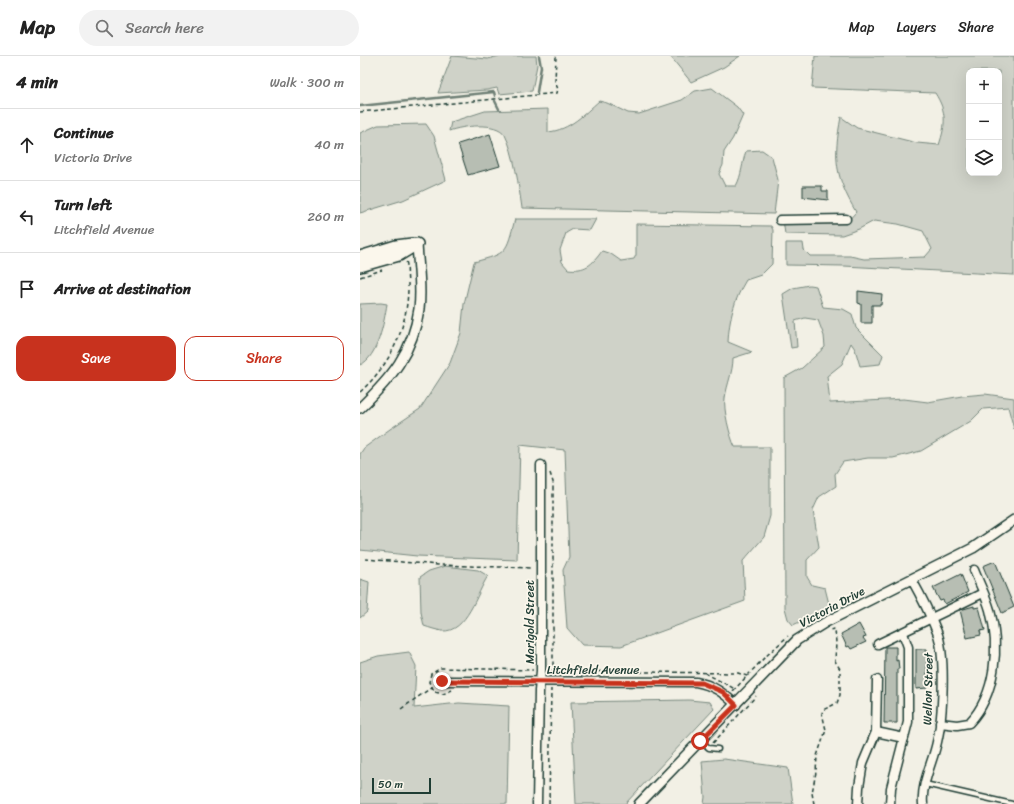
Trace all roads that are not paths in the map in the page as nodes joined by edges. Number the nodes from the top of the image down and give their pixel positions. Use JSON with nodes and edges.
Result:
{"nodes":[{"id":1,"x":846,"y":219,"type":"dead end"},
{"id":2,"x":780,"y":220,"type":"dead end"},
{"id":3,"x":417,"y":244,"type":"junction"},
{"id":4,"x":360,"y":257,"type":"edge"},
{"id":5,"x":360,"y":266,"type":"edge"},
{"id":6,"x":360,"y":408,"type":"edge"},
{"id":7,"x":542,"y":465,"type":"dead end"},
{"id":8,"x":1014,"y":520,"type":"edge"},
{"id":9,"x":974,"y":570,"type":"dead end"},
{"id":10,"x":912,"y":580,"type":"junction"},
{"id":11,"x":983,"y":593,"type":"junction"},
{"id":12,"x":930,"y":618,"type":"junction"},
{"id":13,"x":903,"y":633,"type":"junction"},
{"id":14,"x":878,"y":644,"type":"dead end"},
{"id":15,"x":877,"y":680,"type":"dead end"},
{"id":16,"x":442,"y":681,"type":"dead end"},
{"id":17,"x":540,"y":682,"type":"junction"},
{"id":18,"x":736,"y":705,"type":"junction"},
{"id":19,"x":940,"y":723,"type":"junction"},
{"id":20,"x":876,"y":732,"type":"junction"},
{"id":21,"x":904,"y":738,"type":"junction"},
{"id":22,"x":700,"y":741,"type":"junction"},
{"id":23,"x":718,"y":749,"type":"dead end"},
{"id":24,"x":925,"y":784,"type":"junction"},
{"id":25,"x":538,"y":804,"type":"edge"},
{"id":26,"x":639,"y":804,"type":"edge"},
{"id":27,"x":858,"y":804,"type":"edge"},
{"id":28,"x":890,"y":804,"type":"edge"},
{"id":29,"x":923,"y":804,"type":"edge"},
{"id":30,"x":1012,"y":804,"type":"edge"}],
"edges":[{"from":1,"to":2,"type":"street"},
{"from":3,"to":4,"type":"main road"},
{"from":3,"to":5,"type":"main road"},
{"from":3,"to":6,"type":"street"},
{"from":7,"to":17,"type":"street","name":"Marigold Street"},
{"from":8,"to":10,"type":"street","name":"Victoria Drive"},
{"from":9,"to":11,"type":"street"},
{"from":10,"to":12,"type":"street","name":"Wellon Street"},
{"from":10,"to":18,"type":"street","name":"Victoria Drive"},
{"from":11,"to":12,"type":"street"},
{"from":11,"to":19,"type":"street"},
{"from":12,"to":13,"type":"street"},
{"from":12,"to":19,"type":"street","name":"Wellon Street"},
{"from":13,"to":14,"type":"street"},
{"from":13,"to":21,"type":"street"},
{"from":15,"to":20,"type":"street"},
{"from":16,"to":17,"type":"street","name":"Litchfield Avenue"},
{"from":17,"to":18,"type":"street","name":"Litchfield Avenue"},
{"from":17,"to":25,"type":"street","name":"Marigold Street"},
{"from":18,"to":22,"type":"street","name":"Victoria Drive"},
{"from":19,"to":24,"type":"street","name":"Wellon Street"},
{"from":20,"to":21,"type":"street"},
{"from":20,"to":27,"type":"street"},
{"from":21,"to":28,"type":"street"},
{"from":22,"to":23,"type":"lane"},
{"from":22,"to":26,"type":"street","name":"Victoria Drive"},
{"from":24,"to":29,"type":"street","name":"Wellon Street"},
{"from":24,"to":30,"type":"lane"}]}
